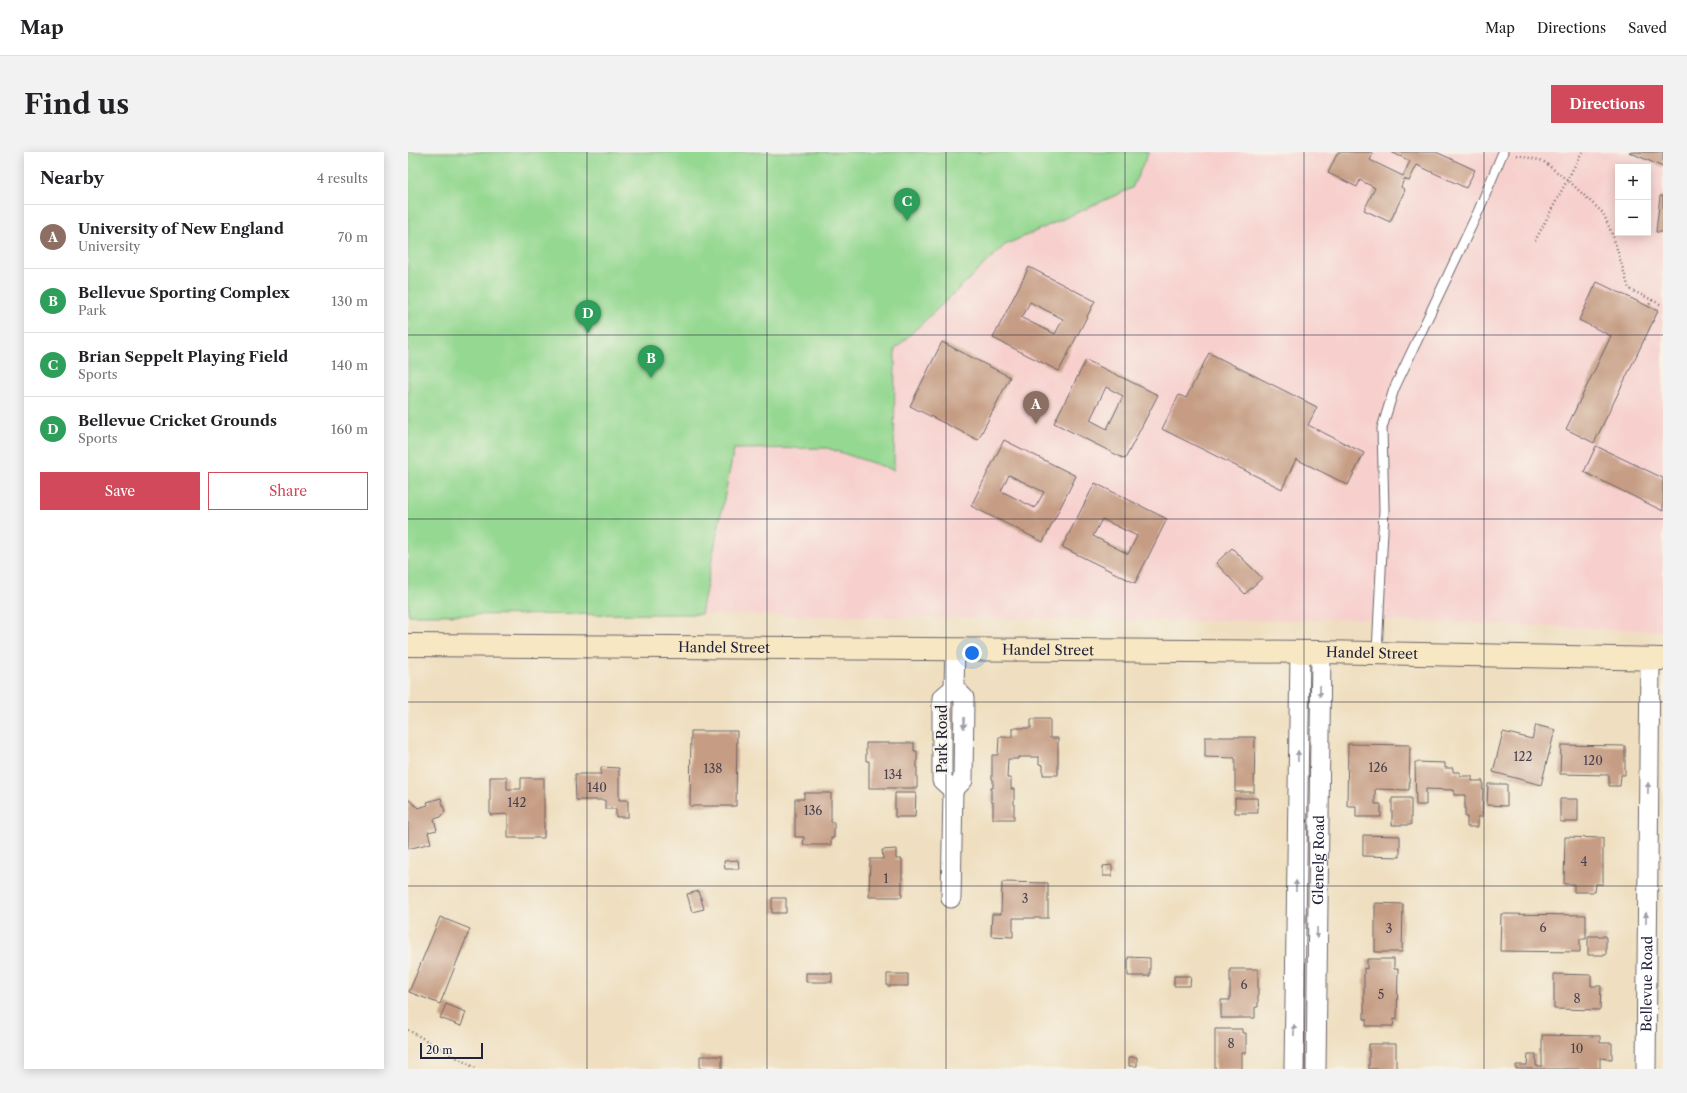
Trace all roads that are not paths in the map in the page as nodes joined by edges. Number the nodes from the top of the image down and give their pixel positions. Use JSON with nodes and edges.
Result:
{"nodes":[{"id":1,"x":1503,"y":152,"type":"edge"},
{"id":2,"x":408,"y":645,"type":"edge"},
{"id":3,"x":955,"y":649,"type":"junction"},
{"id":4,"x":1310,"y":652,"type":"junction"},
{"id":5,"x":1378,"y":652,"type":"junction"},
{"id":6,"x":1657,"y":659,"type":"edge"},
{"id":7,"x":951,"y":898,"type":"dead end"},
{"id":8,"x":1294,"y":1069,"type":"edge"},
{"id":9,"x":1316,"y":1069,"type":"edge"},
{"id":10,"x":1646,"y":1069,"type":"edge"}],
"edges":[{"from":1,"to":5,"type":"lane"},
{"from":2,"to":3,"type":"street","name":"Handel Street"},
{"from":3,"to":4,"type":"street","name":"Handel Street"},
{"from":3,"to":7,"type":"street","name":"Park Road"},
{"from":4,"to":5,"type":"street","name":"Handel Street"},
{"from":8,"to":4,"type":"street","name":"Glenelg Road","one_way":true},
{"from":4,"to":9,"type":"street","name":"Glenelg Road","one_way":true},
{"from":5,"to":6,"type":"street","name":"Handel Street"},
{"from":10,"to":6,"type":"street","name":"Bellevue Road","one_way":true}]}
